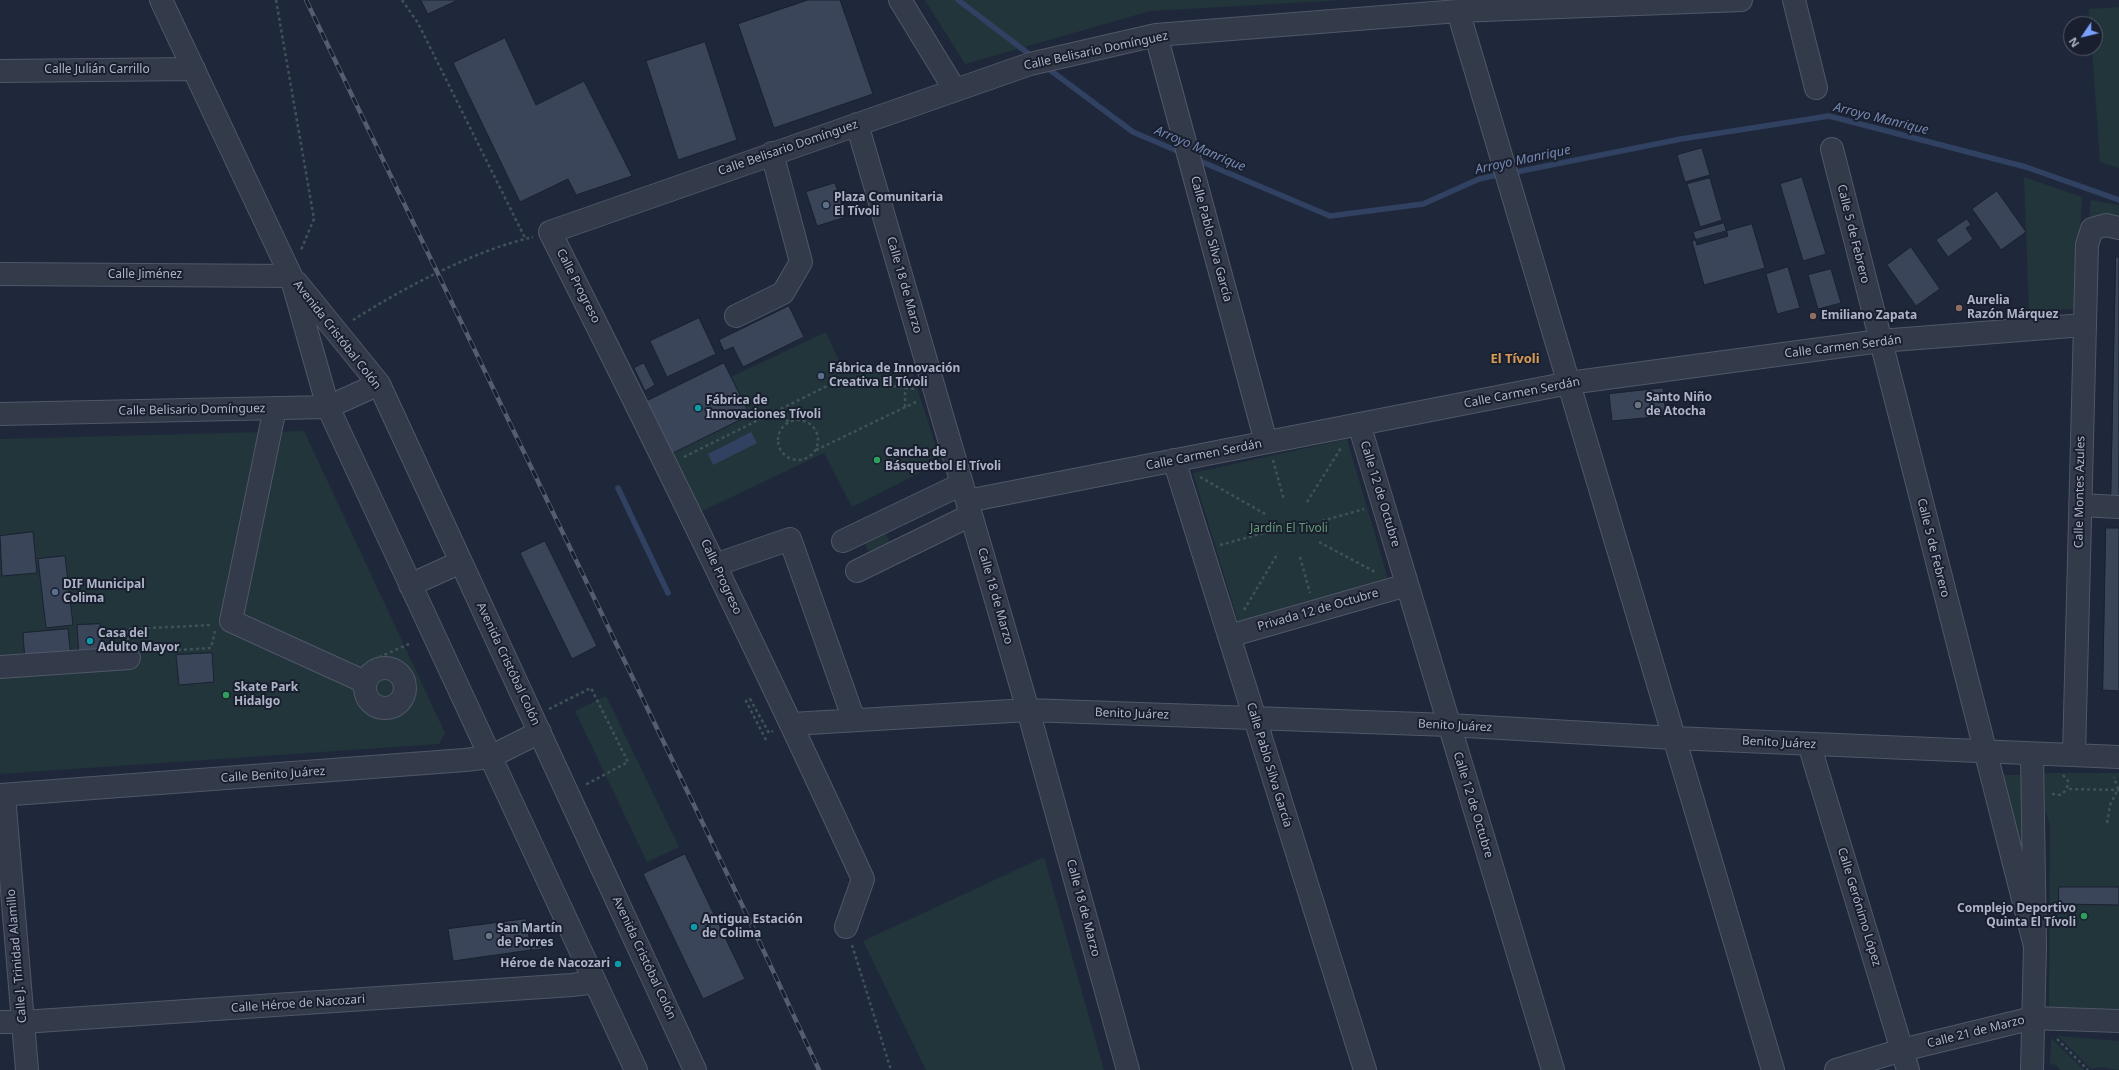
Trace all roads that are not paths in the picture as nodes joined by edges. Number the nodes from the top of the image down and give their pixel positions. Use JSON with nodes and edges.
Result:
{"nodes":[{"id":1,"x":161,"y":0,"type":"edge"},
{"id":2,"x":900,"y":0,"type":"edge"},
{"id":3,"x":1741,"y":0,"type":"edge"},
{"id":4,"x":1794,"y":0,"type":"edge"},
{"id":5,"x":1458,"y":11,"type":"junction"},
{"id":6,"x":1156,"y":35,"type":"junction"},
{"id":7,"x":194,"y":69,"type":"junction"},
{"id":8,"x":0,"y":71,"type":"edge"},
{"id":9,"x":1816,"y":88,"type":"dead end"},
{"id":10,"x":955,"y":90,"type":"junction"},
{"id":11,"x":857,"y":124,"type":"junction"},
{"id":12,"x":1832,"y":149,"type":"dead end"},
{"id":13,"x":772,"y":153,"type":"junction"},
{"id":14,"x":2119,"y":228,"type":"edge"},
{"id":15,"x":550,"y":232,"type":"joint"},
{"id":16,"x":0,"y":274,"type":"edge"},
{"id":17,"x":291,"y":276,"type":"junction"},
{"id":18,"x":736,"y":316,"type":"dead end"},
{"id":19,"x":2084,"y":324,"type":"junction"},
{"id":20,"x":1880,"y":341,"type":"junction"},
{"id":21,"x":1569,"y":383,"type":"junction"},
{"id":22,"x":379,"y":384,"type":"junction"},
{"id":23,"x":328,"y":407,"type":"junction"},
{"id":24,"x":275,"y":408,"type":"junction"},
{"id":25,"x":0,"y":414,"type":"edge"},
{"id":26,"x":1359,"y":424,"type":"junction"},
{"id":27,"x":1269,"y":449,"type":"junction"},
{"id":28,"x":1174,"y":460,"type":"junction"},
{"id":29,"x":966,"y":500,"type":"junction"},
{"id":30,"x":2080,"y":505,"type":"junction"},
{"id":31,"x":2119,"y":507,"type":"edge"},
{"id":32,"x":461,"y":562,"type":"junction"},
{"id":33,"x":715,"y":565,"type":"junction"},
{"id":34,"x":410,"y":585,"type":"junction"},
{"id":35,"x":1407,"y":585,"type":"junction"},
{"id":36,"x":1229,"y":636,"type":"junction"},
{"id":37,"x":137,"y":655,"type":"road end"},
{"id":38,"x":0,"y":661,"type":"edge"},
{"id":39,"x":0,"y":667,"type":"edge"},
{"id":40,"x":365,"y":682,"type":"dead end"},
{"id":41,"x":1028,"y":710,"type":"junction"},
{"id":42,"x":1255,"y":719,"type":"junction"},
{"id":43,"x":854,"y":720,"type":"junction"},
{"id":44,"x":792,"y":724,"type":"junction"},
{"id":45,"x":537,"y":725,"type":"junction"},
{"id":46,"x":1449,"y":725,"type":"junction"},
{"id":47,"x":1674,"y":738,"type":"junction"},
{"id":48,"x":1809,"y":744,"type":"junction"},
{"id":49,"x":1985,"y":752,"type":"junction"},
{"id":50,"x":2032,"y":754,"type":"junction"},
{"id":51,"x":2074,"y":755,"type":"junction"},
{"id":52,"x":490,"y":757,"type":"junction"},
{"id":53,"x":2116,"y":765,"type":"edge"},
{"id":54,"x":2,"y":795,"type":"edge"},
{"id":55,"x":846,"y":928,"type":"road end"},
{"id":56,"x":2035,"y":946,"type":"junction"},
{"id":57,"x":595,"y":982,"type":"junction"},
{"id":58,"x":2033,"y":1018,"type":"junction"},
{"id":59,"x":2119,"y":1021,"type":"edge"},
{"id":60,"x":0,"y":1022,"type":"edge"},
{"id":61,"x":23,"y":1022,"type":"junction"},
{"id":62,"x":1902,"y":1050,"type":"junction"},
{"id":63,"x":26,"y":1070,"type":"edge"},
{"id":64,"x":636,"y":1070,"type":"edge"},
{"id":65,"x":695,"y":1070,"type":"edge"},
{"id":66,"x":1128,"y":1070,"type":"edge"},
{"id":67,"x":1365,"y":1070,"type":"edge"},
{"id":68,"x":1553,"y":1070,"type":"edge"},
{"id":69,"x":1773,"y":1070,"type":"edge"},
{"id":70,"x":1836,"y":1070,"type":"edge"},
{"id":71,"x":1908,"y":1070,"type":"edge"},
{"id":72,"x":2032,"y":1070,"type":"edge"}],
"edges":[{"from":1,"to":7,"type":"street","name":"Avenida Cristóbal Colón"},
{"from":2,"to":10,"type":"street"},
{"from":3,"to":5,"type":"street","name":"Calle Belisario Domínguez"},
{"from":4,"to":9,"type":"street"},
{"from":5,"to":6,"type":"street","name":"Calle Belisario Domínguez"},
{"from":5,"to":21,"type":"street"},
{"from":6,"to":10,"type":"street","name":"Calle Belisario Domínguez"},
{"from":6,"to":27,"type":"street","name":"Calle Pablo Silva García"},
{"from":7,"to":8,"type":"street","name":"Calle Julián Carrillo"},
{"from":7,"to":17,"type":"street","name":"Avenida Cristóbal Colón"},
{"from":10,"to":11,"type":"street","name":"Calle Belisario Domínguez"},
{"from":11,"to":13,"type":"street","name":"Calle Belisario Domínguez"},
{"from":11,"to":29,"type":"street","name":"Calle 18 de Marzo"},
{"from":12,"to":20,"type":"street","name":"Calle 5 de Febrero"},
{"from":13,"to":15,"type":"street","name":"Calle Belisario Domínguez"},
{"from":13,"to":18,"type":"street"},
{"from":14,"to":19,"type":"street","name":"Calle Montes Azules"},
{"from":15,"to":33,"type":"street","name":"Calle Progreso"},
{"from":16,"to":17,"type":"street","name":"Calle Jiménez"},
{"from":17,"to":22,"type":"street","name":"Avenida Cristóbal Colón"},
{"from":17,"to":23,"type":"street","name":"Avenida Cristóbal Colón"},
{"from":19,"to":20,"type":"street","name":"Calle Carmen Serdán"},
{"from":19,"to":30,"type":"street","name":"Calle Montes Azules"},
{"from":20,"to":21,"type":"street","name":"Calle Carmen Serdán"},
{"from":20,"to":49,"type":"street","name":"Calle 5 de Febrero"},
{"from":21,"to":26,"type":"street","name":"Calle Carmen Serdán"},
{"from":21,"to":47,"type":"street"},
{"from":22,"to":23,"type":"street","name":"Calle Belisario Domínguez"},
{"from":22,"to":32,"type":"street","name":"Avenida Cristóbal Colón"},
{"from":23,"to":24,"type":"street","name":"Calle Belisario Domínguez"},
{"from":23,"to":34,"type":"street","name":"Avenida Cristóbal Colón"},
{"from":24,"to":25,"type":"street","name":"Calle Belisario Domínguez"},
{"from":24,"to":40,"type":"street"},
{"from":26,"to":27,"type":"street","name":"Calle Carmen Serdán"},
{"from":26,"to":35,"type":"street","name":"Calle 12 de Octubre"},
{"from":27,"to":28,"type":"street","name":"Calle Carmen Serdán"},
{"from":28,"to":29,"type":"street","name":"Calle Carmen Serdán"},
{"from":28,"to":36,"type":"street","name":"Calle Pablo Silva García"},
{"from":29,"to":29,"type":"street"},
{"from":29,"to":41,"type":"street","name":"Calle 18 de Marzo"},
{"from":30,"to":31,"type":"street"},
{"from":30,"to":51,"type":"street","name":"Calle Montes Azules"},
{"from":32,"to":34,"type":"street"},
{"from":32,"to":45,"type":"street","name":"Avenida Cristóbal Colón"},
{"from":33,"to":43,"type":"street"},
{"from":33,"to":44,"type":"street","name":"Calle Progreso"},
{"from":34,"to":52,"type":"street","name":"Avenida Cristóbal Colón"},
{"from":35,"to":36,"type":"street","name":"Privada 12 de Octubre"},
{"from":35,"to":46,"type":"street","name":"Calle 12 de Octubre"},
{"from":36,"to":42,"type":"street","name":"Calle Pablo Silva García"},
{"from":37,"to":39,"type":"street"},
{"from":38,"to":39,"type":"street"},
{"from":41,"to":42,"type":"street","name":"Benito Juárez"},
{"from":41,"to":43,"type":"street","name":"Benito Juárez"},
{"from":41,"to":66,"type":"street","name":"Calle 18 de Marzo"},
{"from":42,"to":46,"type":"street","name":"Benito Juárez"},
{"from":42,"to":67,"type":"street","name":"Calle Pablo Silva García"},
{"from":43,"to":44,"type":"street","name":"Benito Juárez"},
{"from":44,"to":55,"type":"street","name":"Calle Progreso"},
{"from":45,"to":52,"type":"street","name":"Calle Benito Juárez"},
{"from":45,"to":65,"type":"street","name":"Avenida Cristóbal Colón"},
{"from":46,"to":47,"type":"street","name":"Benito Juárez"},
{"from":46,"to":68,"type":"street","name":"Calle 12 de Octubre"},
{"from":47,"to":48,"type":"street","name":"Benito Juárez"},
{"from":47,"to":69,"type":"street"},
{"from":48,"to":49,"type":"street","name":"Benito Juárez"},
{"from":48,"to":62,"type":"street","name":"Calle Gerónimo López"},
{"from":49,"to":50,"type":"street","name":"Benito Juárez"},
{"from":49,"to":56,"type":"street","name":"Calle 5 de Febrero"},
{"from":50,"to":51,"type":"street","name":"Benito Juárez"},
{"from":50,"to":56,"type":"street","name":"Calle 5 de Febrero"},
{"from":51,"to":53,"type":"street","name":"Benito Juárez"},
{"from":52,"to":54,"type":"street","name":"Calle Benito Juárez"},
{"from":52,"to":57,"type":"street","name":"Avenida Cristóbal Colón"},
{"from":54,"to":61,"type":"street","name":"Calle J. Trinidad Alamillo"},
{"from":56,"to":58,"type":"street","name":"Calle 5 de Febrero"},
{"from":57,"to":61,"type":"street","name":"Calle Héroe de Nacozari"},
{"from":57,"to":64,"type":"street","name":"Avenida Cristóbal Colón"},
{"from":58,"to":59,"type":"street","name":"Calle 21 de Marzo"},
{"from":58,"to":62,"type":"street","name":"Calle 21 de Marzo"},
{"from":58,"to":72,"type":"street","name":"Calle 5 de Febrero"},
{"from":60,"to":61,"type":"street","name":"Calle Héroe de Nacozari"},
{"from":61,"to":63,"type":"street","name":"Calle J. Trinidad Alamillo"},
{"from":62,"to":70,"type":"street","name":"Calle 21 de Marzo"},
{"from":62,"to":71,"type":"street","name":"Calle Gerónimo López"}]}
